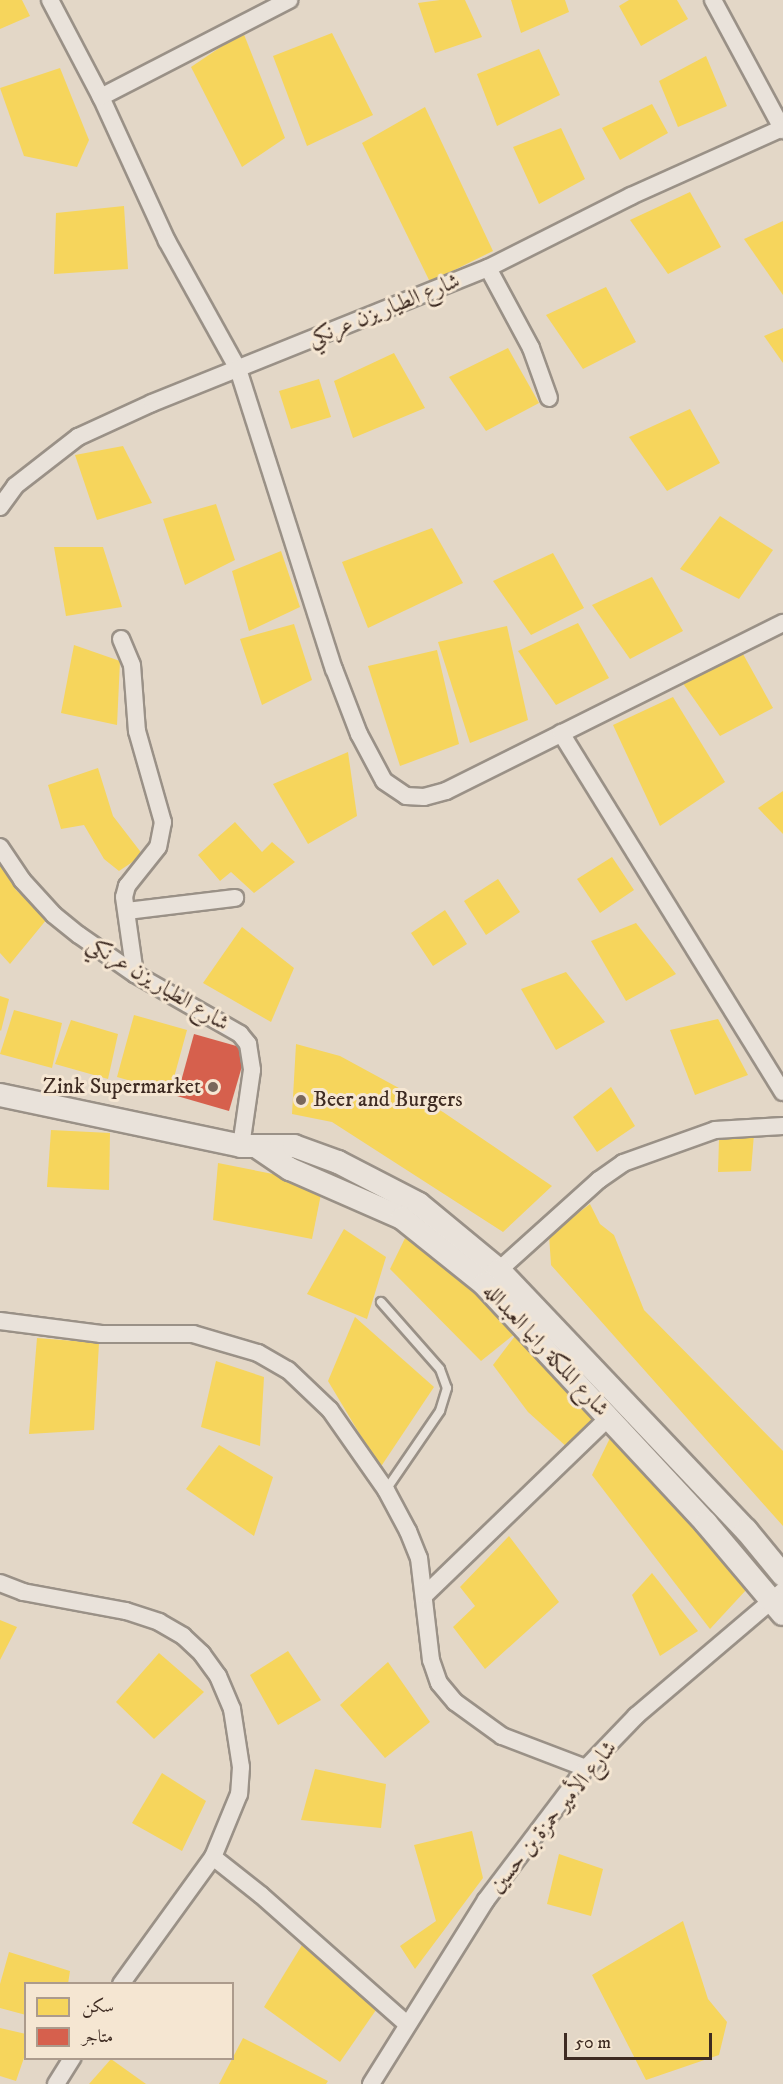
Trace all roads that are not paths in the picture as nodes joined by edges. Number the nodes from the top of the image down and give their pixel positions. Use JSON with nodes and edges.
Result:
{"nodes":[{"id":1,"x":51,"y":0,"type":"edge"},
{"id":2,"x":289,"y":0,"type":"edge"},
{"id":3,"x":713,"y":0,"type":"edge"},
{"id":4,"x":101,"y":97,"type":"junction"},
{"id":5,"x":782,"y":129,"type":"edge"},
{"id":6,"x":488,"y":268,"type":"junction"},
{"id":7,"x":238,"y":369,"type":"junction"},
{"id":8,"x":549,"y":398,"type":"dead end"},
{"id":9,"x":0,"y":507,"type":"edge"},
{"id":10,"x":783,"y":623,"type":"edge"},
{"id":11,"x":121,"y":639,"type":"dead end"},
{"id":12,"x":561,"y":733,"type":"junction"},
{"id":13,"x":0,"y":847,"type":"edge"},
{"id":14,"x":236,"y":898,"type":"dead end"},
{"id":15,"x":127,"y":910,"type":"junction"},
{"id":16,"x":135,"y":974,"type":"junction"},
{"id":17,"x":783,"y":1092,"type":"edge"},
{"id":18,"x":0,"y":1095,"type":"edge"},
{"id":19,"x":783,"y":1126,"type":"edge"},
{"id":20,"x":251,"y":1147,"type":"junction"},
{"id":21,"x":499,"y":1270,"type":"junction"},
{"id":22,"x":381,"y":1302,"type":"dead end"},
{"id":23,"x":0,"y":1321,"type":"edge"},
{"id":24,"x":609,"y":1417,"type":"junction"},
{"id":25,"x":386,"y":1490,"type":"junction"},
{"id":26,"x":783,"y":1575,"type":"edge"},
{"id":27,"x":0,"y":1583,"type":"edge"},
{"id":28,"x":426,"y":1594,"type":"junction"},
{"id":29,"x":780,"y":1602,"type":"edge"},
{"id":30,"x":586,"y":1768,"type":"junction"},
{"id":31,"x":213,"y":1857,"type":"junction"},
{"id":32,"x":122,"y":1982,"type":"edge"},
{"id":33,"x":407,"y":2024,"type":"junction"},
{"id":34,"x":71,"y":2060,"type":"edge"},
{"id":35,"x":56,"y":2084,"type":"edge"},
{"id":36,"x":371,"y":2084,"type":"edge"}],
"edges":[{"from":1,"to":4,"type":"street"},
{"from":2,"to":4,"type":"street"},
{"from":3,"to":5,"type":"street"},
{"from":4,"to":7,"type":"street"},
{"from":5,"to":6,"type":"street","name":"شارع الطيار يزن عرنكي"},
{"from":6,"to":7,"type":"street","name":"شارع الطيار يزن عرنكي"},
{"from":6,"to":8,"type":"street"},
{"from":7,"to":9,"type":"street","name":"شارع الطيار يزن عرنكي"},
{"from":7,"to":12,"type":"street"},
{"from":10,"to":12,"type":"street"},
{"from":11,"to":15,"type":"street"},
{"from":12,"to":17,"type":"street"},
{"from":13,"to":16,"type":"street","name":"شارع الطيار يزن عرنكي"},
{"from":14,"to":15,"type":"street"},
{"from":15,"to":16,"type":"street"},
{"from":16,"to":20,"type":"street","name":"شارع الطيار يزن عرنكي"},
{"from":18,"to":20,"type":"main road","name":"شارع الملكة رانيا العبدالله"},
{"from":19,"to":21,"type":"street"},
{"from":20,"to":21,"type":"main road","name":"شارع الملكة رانيا العبدالله"},
{"from":20,"to":24,"type":"main road","name":"شارع الملكة رانيا العبدالله"},
{"from":21,"to":26,"type":"main road","name":"شارع الملكة رانيا العبدالله"},
{"from":22,"to":25,"type":"lane"},
{"from":23,"to":25,"type":"street"},
{"from":24,"to":28,"type":"street"},
{"from":24,"to":29,"type":"main road","name":"شارع الملكة رانيا العبدالله"},
{"from":25,"to":28,"type":"street"},
{"from":27,"to":31,"type":"street"},
{"from":28,"to":30,"type":"street"},
{"from":29,"to":30,"type":"street","name":"شارع الأمير حمزة بن حسين"},
{"from":30,"to":33,"type":"street","name":"شارع الأمير حمزة بن حسين"},
{"from":31,"to":32,"type":"street"},
{"from":31,"to":33,"type":"street"},
{"from":33,"to":36,"type":"street","name":"شارع الأمير حمزة بن حسين"},
{"from":34,"to":35,"type":"street"}]}
